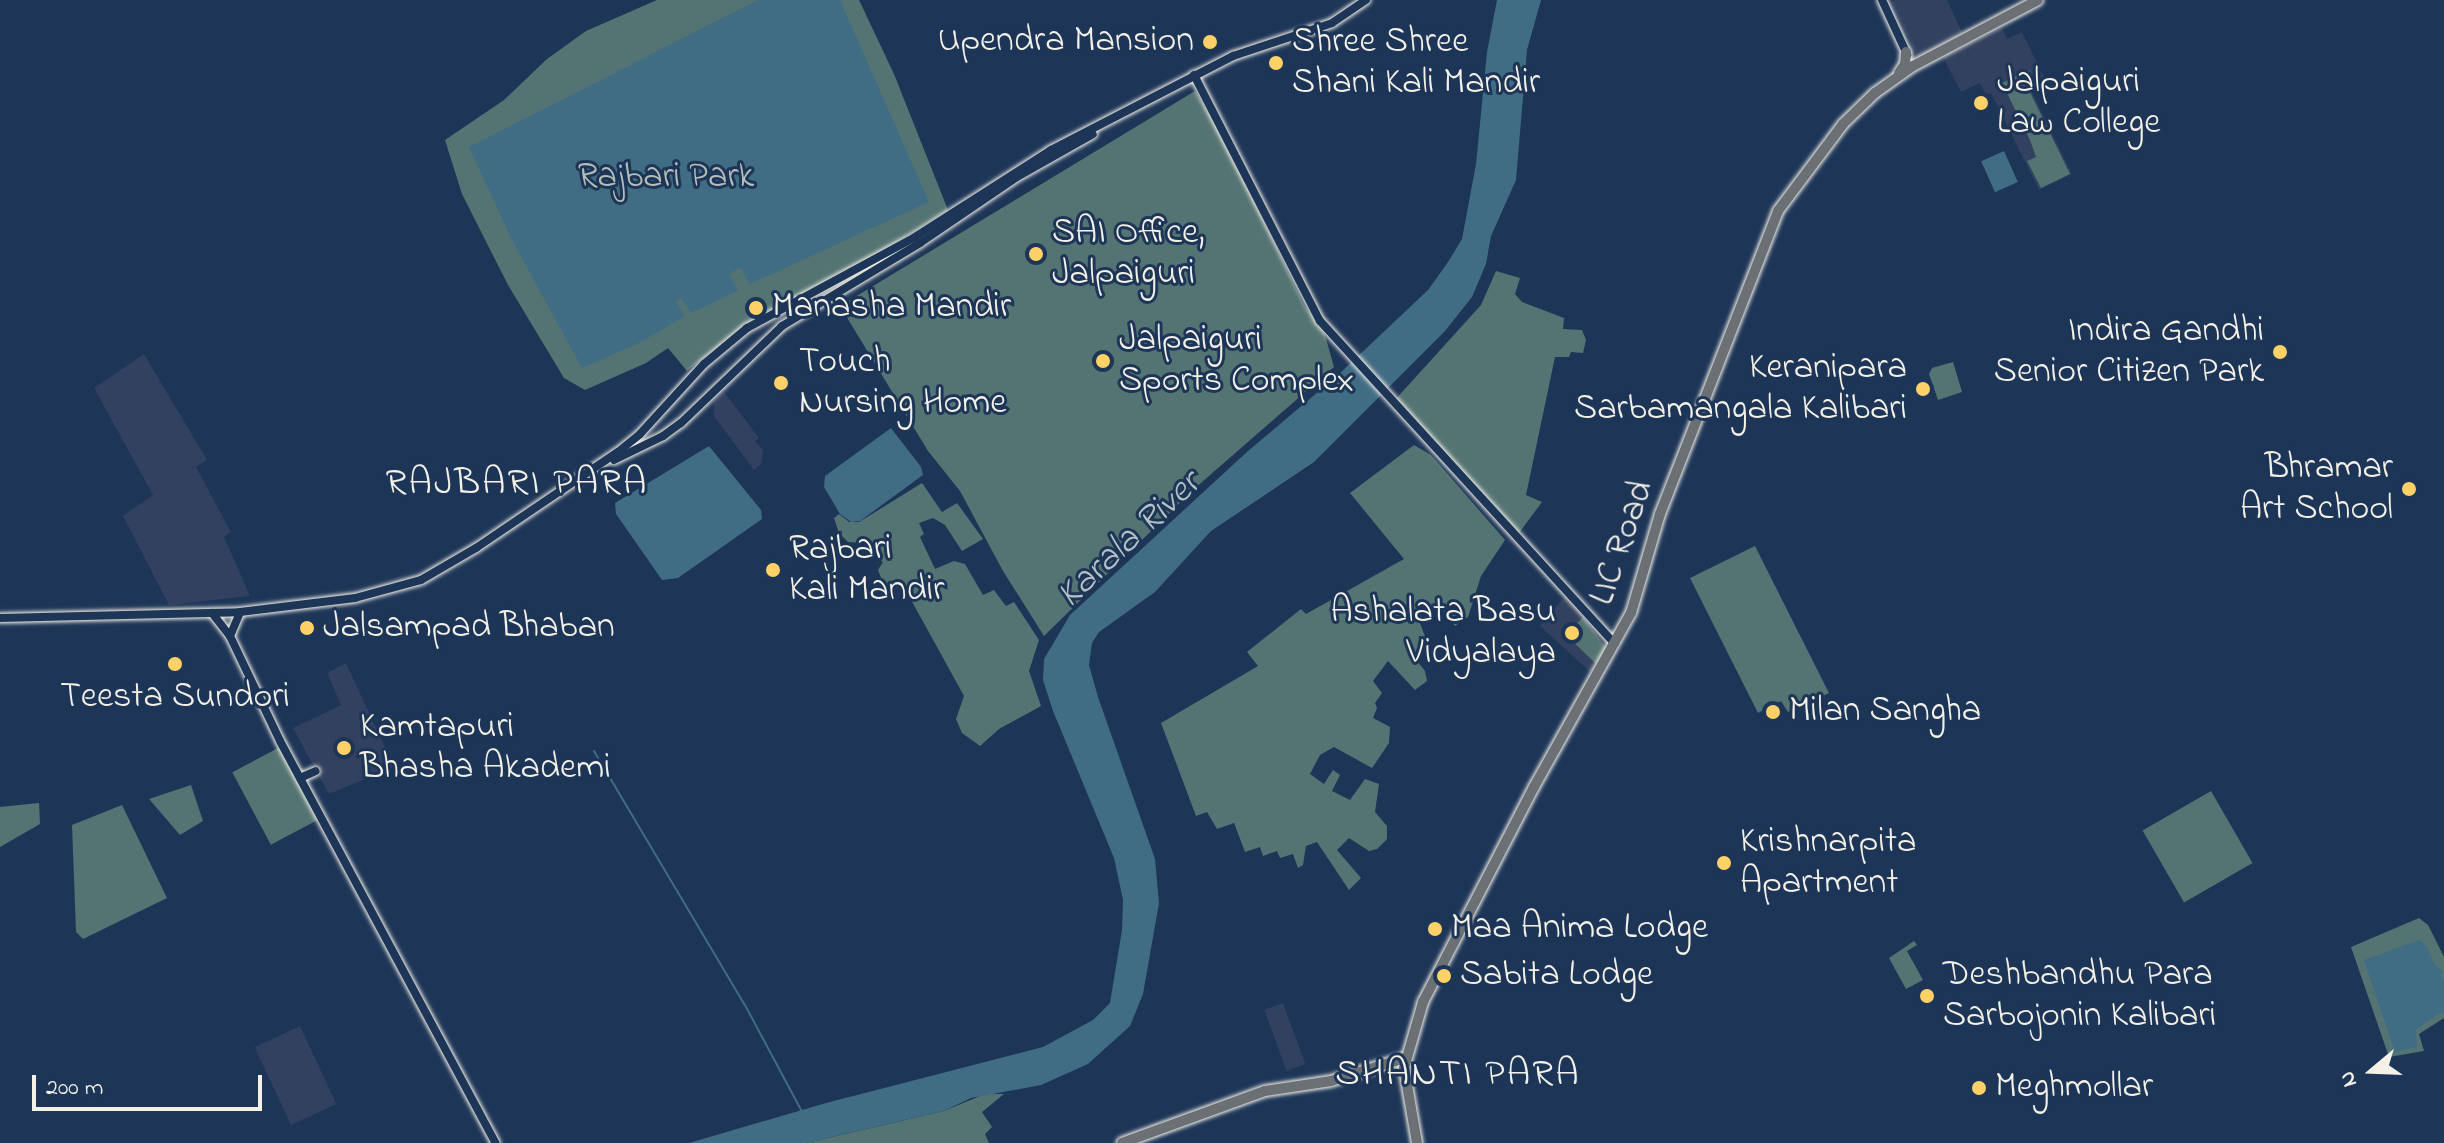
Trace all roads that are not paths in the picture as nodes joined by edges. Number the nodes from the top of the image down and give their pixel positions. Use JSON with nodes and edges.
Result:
{"nodes":[{"id":1,"x":1368,"y":0,"type":"edge"},
{"id":2,"x":1882,"y":0,"type":"edge"},
{"id":3,"x":2038,"y":0,"type":"edge"},
{"id":4,"x":1906,"y":52,"type":"junction"},
{"id":5,"x":1913,"y":66,"type":"junction"},
{"id":6,"x":1898,"y":74,"type":"junction"},
{"id":7,"x":1198,"y":75,"type":"junction"},
{"id":8,"x":956,"y":213,"type":"junction"},
{"id":9,"x":599,"y":466,"type":"junction"},
{"id":10,"x":240,"y":612,"type":"junction"},
{"id":11,"x":212,"y":613,"type":"junction"},
{"id":12,"x":0,"y":618,"type":"edge"},
{"id":13,"x":230,"y":636,"type":"junction"},
{"id":14,"x":1615,"y":644,"type":"junction"},
{"id":15,"x":316,"y":771,"type":"dead end"},
{"id":16,"x":300,"y":778,"type":"junction"},
{"id":17,"x":1405,"y":1058,"type":"junction"},
{"id":18,"x":496,"y":1143,"type":"edge"},
{"id":19,"x":1122,"y":1143,"type":"edge"},
{"id":20,"x":1417,"y":1143,"type":"edge"}],
"edges":[{"from":1,"to":7,"type":"street"},
{"from":2,"to":4,"type":"street"},
{"from":3,"to":5,"type":"main road","name":"LIC Road"},
{"from":4,"to":5,"type":"street"},
{"from":4,"to":6,"type":"main road"},
{"from":5,"to":6,"type":"main road","name":"LIC Road"},
{"from":6,"to":14,"type":"main road","name":"LIC Road"},
{"from":7,"to":8,"type":"street"},
{"from":7,"to":14,"type":"street"},
{"from":8,"to":9,"type":"street"},
{"from":8,"to":9,"type":"street"},
{"from":9,"to":10,"type":"street"},
{"from":10,"to":11,"type":"street"},
{"from":10,"to":13,"type":"street"},
{"from":11,"to":12,"type":"street"},
{"from":11,"to":13,"type":"street"},
{"from":13,"to":16,"type":"street"},
{"from":14,"to":17,"type":"main road","name":"LIC Road"},
{"from":15,"to":16,"type":"street"},
{"from":16,"to":18,"type":"street"},
{"from":17,"to":19,"type":"main road"},
{"from":17,"to":20,"type":"main road"}]}
